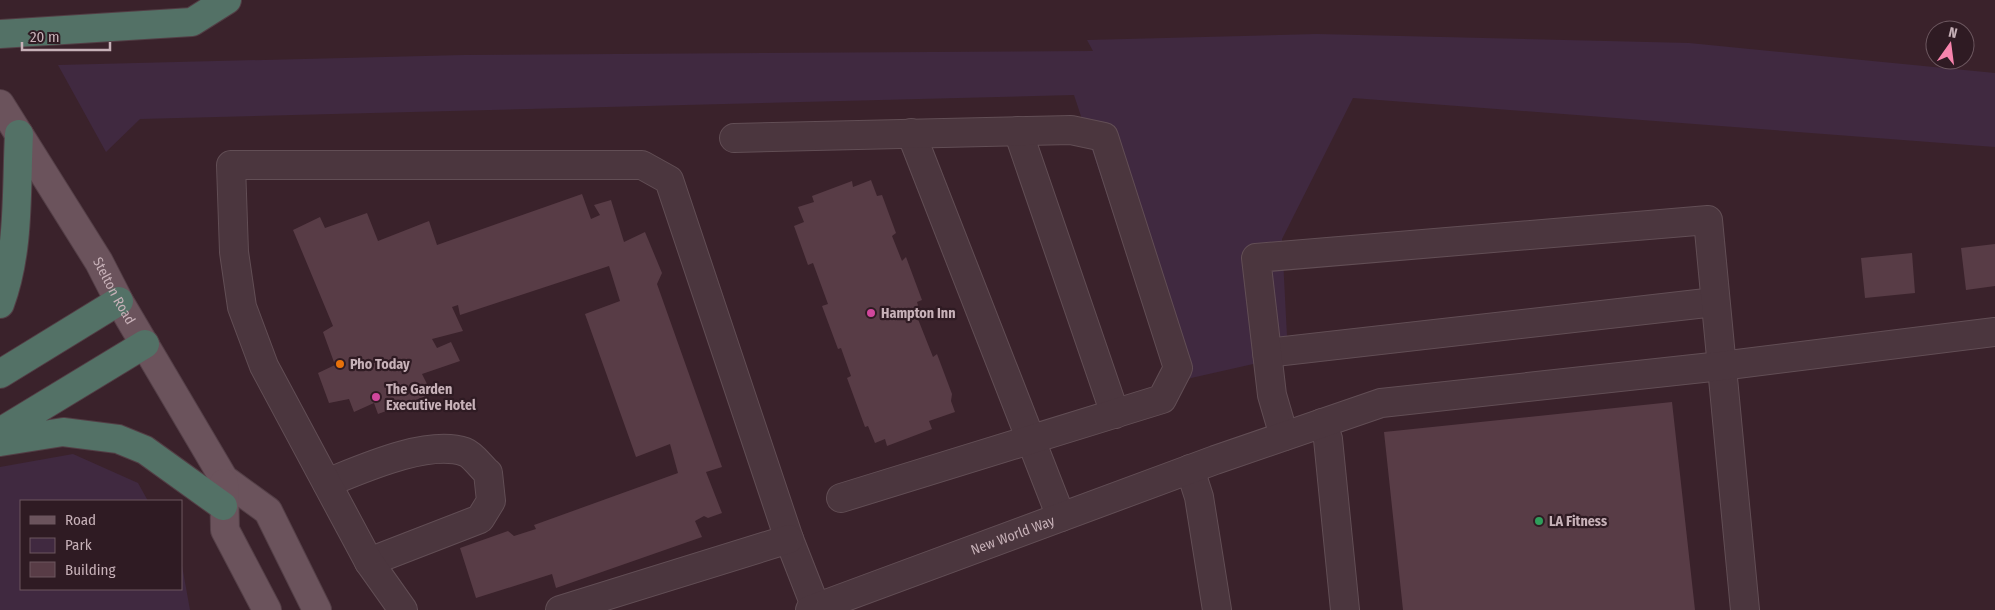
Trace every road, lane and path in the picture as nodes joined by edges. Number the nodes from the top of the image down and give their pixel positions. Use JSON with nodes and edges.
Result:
{"nodes":[{"id":1,"x":227,"y":0,"type":"edge"},
{"id":2,"x":0,"y":34,"type":"edge"},
{"id":3,"x":8,"y":117,"type":"edge"},
{"id":4,"x":1018,"y":131,"type":"junction"},
{"id":5,"x":911,"y":133,"type":"junction"},
{"id":6,"x":734,"y":138,"type":"dead end"},
{"id":7,"x":119,"y":301,"type":"junction"},
{"id":8,"x":1715,"y":302,"type":"junction"},
{"id":9,"x":0,"y":304,"type":"edge"},
{"id":10,"x":1995,"y":332,"type":"edge"},
{"id":11,"x":145,"y":344,"type":"junction"},
{"id":12,"x":1267,"y":353,"type":"junction"},
{"id":13,"x":1721,"y":366,"type":"junction"},
{"id":14,"x":0,"y":374,"type":"edge"},
{"id":15,"x":1115,"y":414,"type":"junction"},
{"id":16,"x":1322,"y":423,"type":"junction"},
{"id":17,"x":0,"y":432,"type":"edge"},
{"id":18,"x":1284,"y":436,"type":"junction"},
{"id":19,"x":1030,"y":440,"type":"junction"},
{"id":20,"x":0,"y":442,"type":"edge"},
{"id":21,"x":1203,"y":465,"type":"junction"},
{"id":22,"x":224,"y":479,"type":"junction"},
{"id":23,"x":327,"y":483,"type":"junction"},
{"id":24,"x":841,"y":498,"type":"dead end"},
{"id":25,"x":223,"y":506,"type":"junction"},
{"id":26,"x":1061,"y":517,"type":"junction"},
{"id":27,"x":790,"y":539,"type":"junction"},
{"id":28,"x":369,"y":562,"type":"junction"},
{"id":29,"x":592,"y":605,"type":"edge"},
{"id":30,"x":813,"y":609,"type":"edge"},
{"id":31,"x":267,"y":610,"type":"edge"},
{"id":32,"x":317,"y":610,"type":"edge"},
{"id":33,"x":403,"y":610,"type":"edge"},
{"id":34,"x":560,"y":610,"type":"edge"},
{"id":35,"x":1217,"y":610,"type":"edge"},
{"id":36,"x":1346,"y":610,"type":"edge"},
{"id":37,"x":1745,"y":610,"type":"edge"}],
"edges":[{"from":1,"to":2,"type":"highway"},
{"from":3,"to":7,"type":"main road","name":"Stelton Road"},
{"from":3,"to":9,"type":"highway"},
{"from":4,"to":5,"type":"street"},
{"from":4,"to":15,"type":"street"},
{"from":4,"to":15,"type":"street"},
{"from":5,"to":6,"type":"street"},
{"from":5,"to":19,"type":"street"},
{"from":7,"to":11,"type":"main road","name":"Stelton Road"},
{"from":7,"to":14,"type":"highway"},
{"from":8,"to":12,"type":"street"},
{"from":8,"to":12,"type":"street"},
{"from":8,"to":13,"type":"street"},
{"from":10,"to":13,"type":"street","name":"New World Way"},
{"from":11,"to":17,"type":"highway"},
{"from":11,"to":22,"type":"main road","name":"Stelton Road"},
{"from":12,"to":18,"type":"street"},
{"from":13,"to":16,"type":"street","name":"New World Way"},
{"from":13,"to":37,"type":"street"},
{"from":15,"to":19,"type":"street"},
{"from":16,"to":18,"type":"street","name":"New World Way"},
{"from":16,"to":36,"type":"street"},
{"from":18,"to":21,"type":"street","name":"New World Way"},
{"from":19,"to":24,"type":"street"},
{"from":19,"to":26,"type":"street"},
{"from":20,"to":25,"type":"highway"},
{"from":21,"to":26,"type":"street","name":"New World Way"},
{"from":21,"to":35,"type":"street"},
{"from":22,"to":25,"type":"main road"},
{"from":22,"to":32,"type":"main road","name":"Stelton Road"},
{"from":23,"to":27,"type":"street"},
{"from":23,"to":28,"type":"street"},
{"from":23,"to":28,"type":"street"},
{"from":25,"to":31,"type":"main road"},
{"from":26,"to":30,"type":"street","name":"New World Way"},
{"from":27,"to":29,"type":"street"},
{"from":27,"to":30,"type":"street"},
{"from":28,"to":33,"type":"street"},
{"from":29,"to":34,"type":"street"}]}
